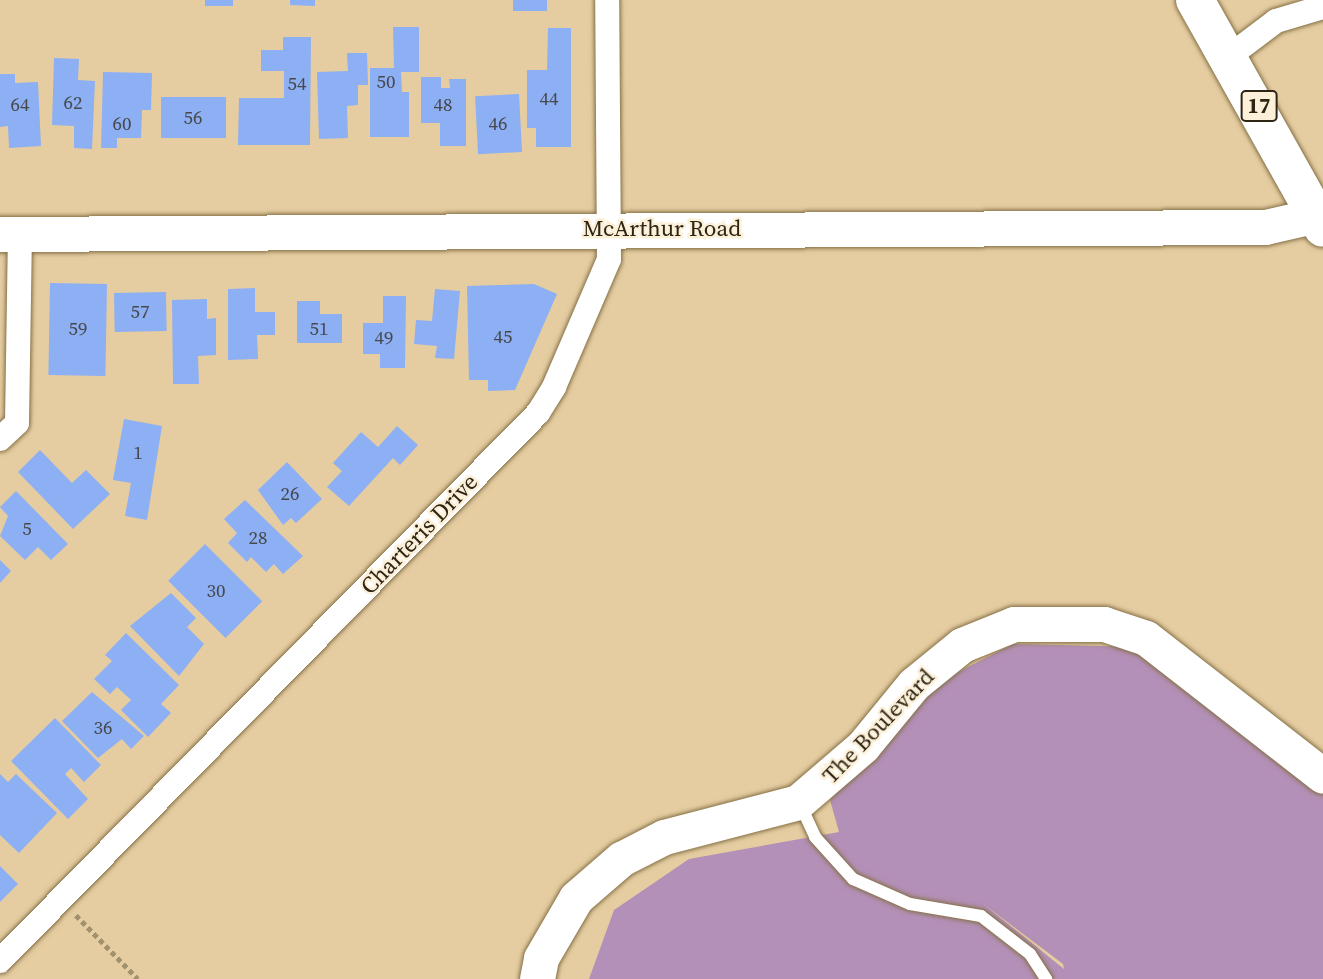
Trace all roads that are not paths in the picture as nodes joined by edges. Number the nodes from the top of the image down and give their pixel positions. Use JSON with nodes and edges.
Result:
{"nodes":[{"id":1,"x":607,"y":0,"type":"edge"},
{"id":2,"x":1195,"y":0,"type":"edge"},
{"id":3,"x":1323,"y":7,"type":"edge"},
{"id":4,"x":1231,"y":55,"type":"junction"},
{"id":5,"x":1321,"y":218,"type":"edge"},
{"id":6,"x":606,"y":228,"type":"junction"},
{"id":7,"x":10,"y":234,"type":"edge"},
{"id":8,"x":0,"y":439,"type":"edge"},
{"id":9,"x":1323,"y":776,"type":"edge"},
{"id":10,"x":798,"y":802,"type":"junction"},
{"id":11,"x":0,"y":961,"type":"edge"},
{"id":12,"x":537,"y":979,"type":"edge"},
{"id":13,"x":1046,"y":979,"type":"edge"}],
"edges":[{"from":1,"to":6,"type":"street","name":"Charteris Drive"},
{"from":2,"to":4,"type":"main road","number":"17"},
{"from":3,"to":4,"type":"street"},
{"from":4,"to":5,"type":"main road","number":"17"},
{"from":5,"to":6,"type":"street","name":"McArthur Road"},
{"from":6,"to":7,"type":"street","name":"McArthur Road"},
{"from":6,"to":11,"type":"street","name":"Charteris Drive"},
{"from":7,"to":8,"type":"street"},
{"from":9,"to":10,"type":"street","name":"The Boulevard"},
{"from":10,"to":12,"type":"street","name":"The Boulevard"},
{"from":10,"to":13,"type":"lane"}]}
